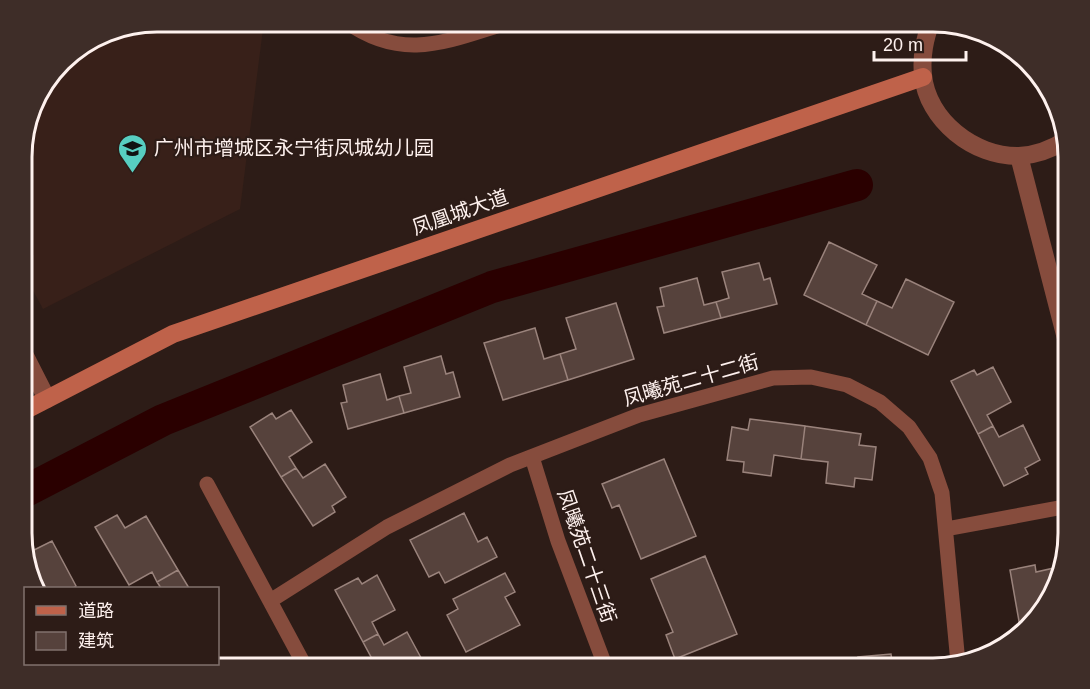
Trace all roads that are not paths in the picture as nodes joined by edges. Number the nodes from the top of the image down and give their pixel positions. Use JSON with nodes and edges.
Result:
{"nodes":[{"id":1,"x":365,"y":32,"type":"edge"},
{"id":2,"x":473,"y":32,"type":"edge"},
{"id":3,"x":927,"y":32,"type":"edge"},
{"id":4,"x":923,"y":77,"type":"junction"},
{"id":5,"x":1058,"y":145,"type":"edge"},
{"id":6,"x":1019,"y":156,"type":"junction"},
{"id":7,"x":1058,"y":307,"type":"edge"},
{"id":8,"x":32,"y":370,"type":"edge"},
{"id":9,"x":47,"y":399,"type":"junction"},
{"id":10,"x":32,"y":406,"type":"edge"},
{"id":11,"x":532,"y":457,"type":"junction"},
{"id":12,"x":207,"y":484,"type":"dead end"},
{"id":13,"x":1058,"y":508,"type":"edge"},
{"id":14,"x":946,"y":529,"type":"junction"},
{"id":15,"x":270,"y":601,"type":"junction"},
{"id":16,"x":957,"y":655,"type":"edge"},
{"id":17,"x":602,"y":657,"type":"edge"},
{"id":18,"x":301,"y":658,"type":"edge"}],
"edges":[{"from":1,"to":2,"type":"lane"},
{"from":3,"to":4,"type":"street"},
{"from":4,"to":6,"type":"street"},
{"from":4,"to":9,"type":"main road","name":"凤凰城大道"},
{"from":5,"to":6,"type":"street"},
{"from":6,"to":7,"type":"street"},
{"from":8,"to":9,"type":"street"},
{"from":9,"to":10,"type":"main road","name":"凤凰城大道"},
{"from":11,"to":14,"type":"lane","name":"凤曦苑二十二街"},
{"from":11,"to":15,"type":"lane","name":"凤曦苑二十二街"},
{"from":11,"to":17,"type":"lane","name":"凤曦苑二十三街"},
{"from":12,"to":15,"type":"lane"},
{"from":13,"to":14,"type":"lane"},
{"from":14,"to":16,"type":"lane","name":"凤曦苑二十二街"},
{"from":15,"to":18,"type":"lane"}]}
